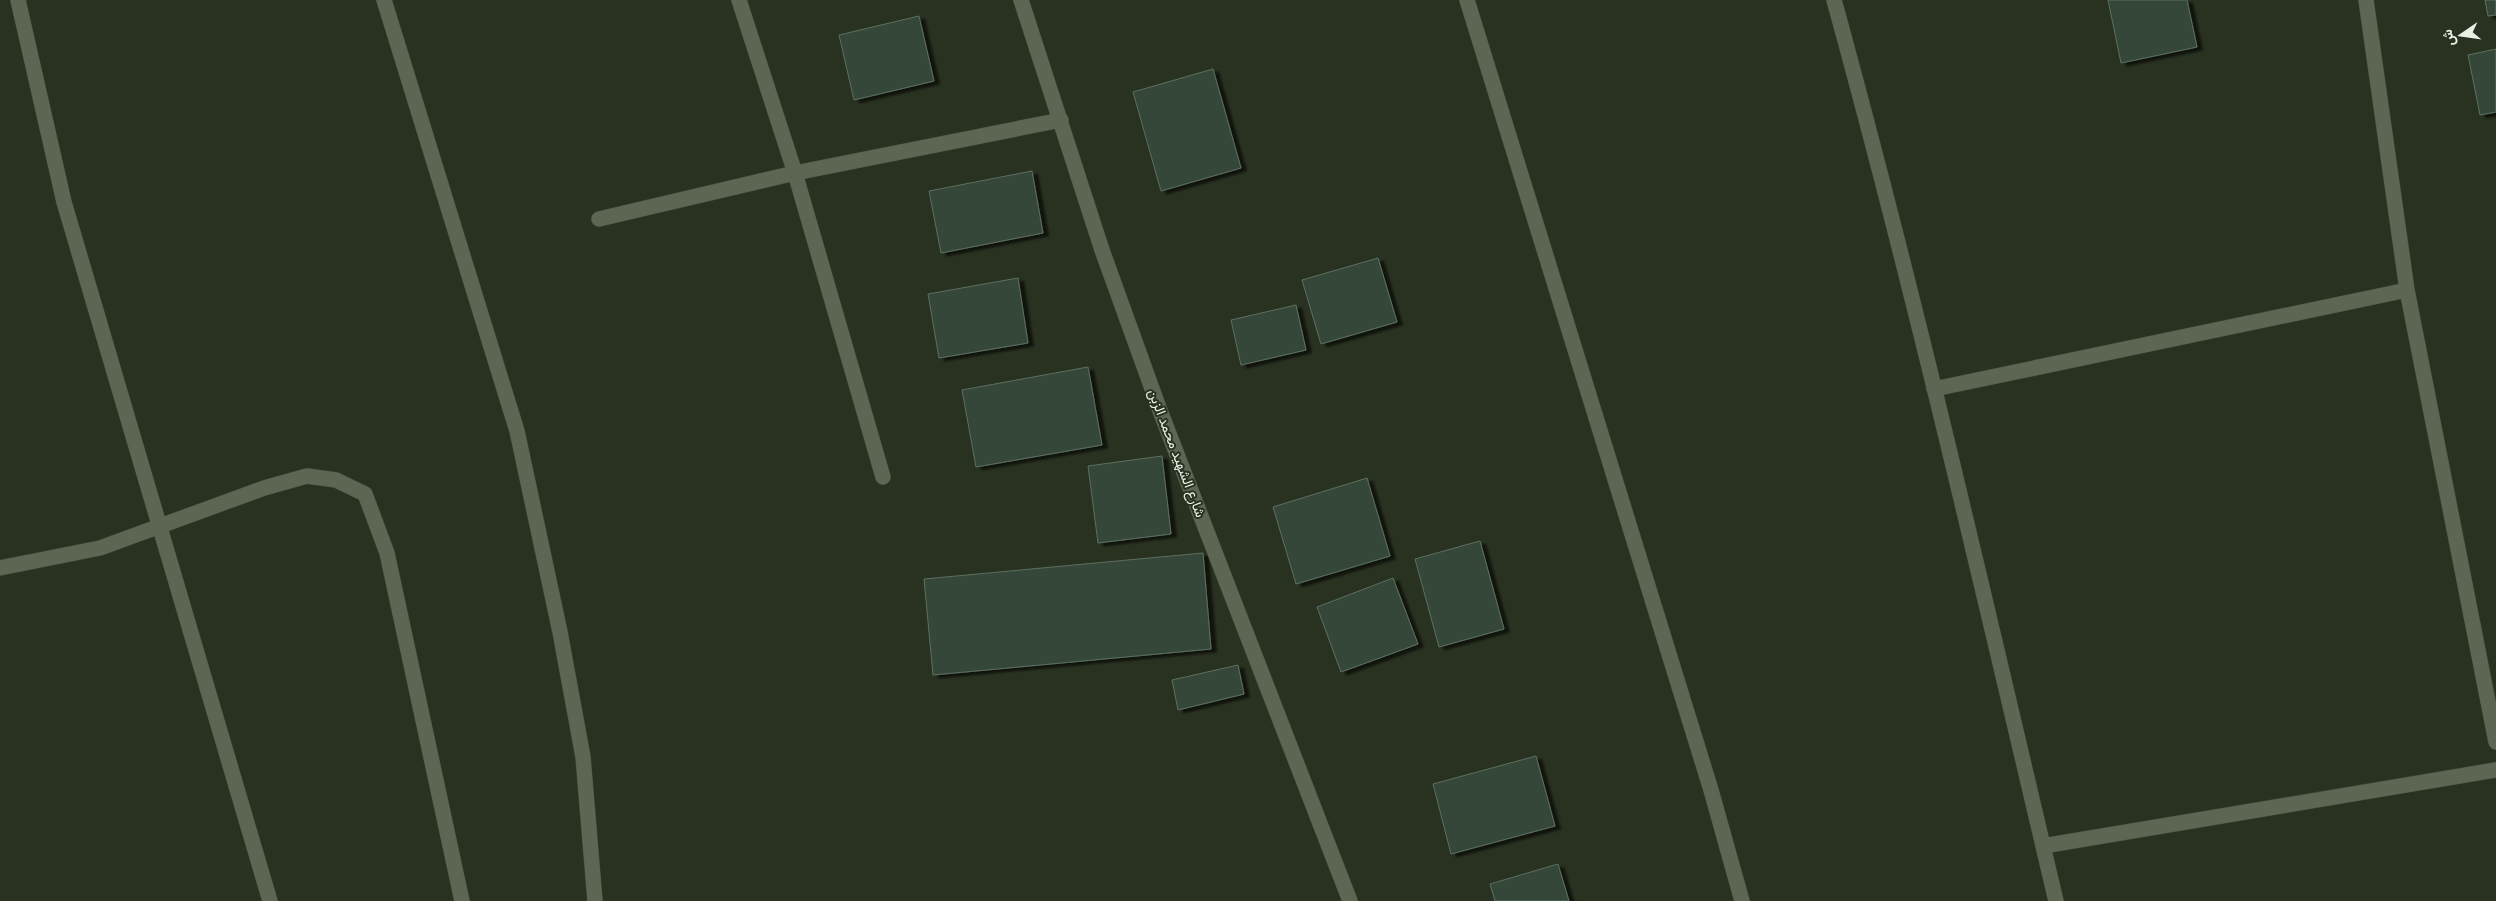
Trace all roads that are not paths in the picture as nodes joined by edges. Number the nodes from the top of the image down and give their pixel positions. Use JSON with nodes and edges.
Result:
{"nodes":[{"id":1,"x":18,"y":0,"type":"edge"},
{"id":2,"x":384,"y":0,"type":"edge"},
{"id":3,"x":738,"y":0,"type":"edge"},
{"id":4,"x":1020,"y":0,"type":"edge"},
{"id":5,"x":1467,"y":0,"type":"edge"},
{"id":6,"x":1834,"y":0,"type":"edge"},
{"id":7,"x":2366,"y":0,"type":"edge"},
{"id":8,"x":1061,"y":120,"type":"junction"},
{"id":9,"x":795,"y":173,"type":"junction"},
{"id":10,"x":599,"y":219,"type":"dead end"},
{"id":11,"x":2407,"y":290,"type":"junction"},
{"id":12,"x":1934,"y":389,"type":"junction"},
{"id":13,"x":883,"y":477,"type":"dead end"},
{"id":14,"x":159,"y":526,"type":"junction"},
{"id":15,"x":0,"y":568,"type":"edge"},
{"id":16,"x":2496,"y":742,"type":"edge"},
{"id":17,"x":2496,"y":770,"type":"edge"},
{"id":18,"x":2043,"y":846,"type":"junction"},
{"id":19,"x":270,"y":901,"type":"edge"},
{"id":20,"x":462,"y":901,"type":"edge"},
{"id":21,"x":595,"y":901,"type":"edge"},
{"id":22,"x":1350,"y":901,"type":"edge"},
{"id":23,"x":1742,"y":901,"type":"edge"},
{"id":24,"x":2056,"y":901,"type":"edge"}],
"edges":[{"from":1,"to":14,"type":"street"},
{"from":2,"to":21,"type":"street"},
{"from":3,"to":9,"type":"street"},
{"from":4,"to":8,"type":"street","name":"شارع الشهيد محمد الزبن"},
{"from":5,"to":23,"type":"street"},
{"from":6,"to":12,"type":"street"},
{"from":7,"to":11,"type":"street"},
{"from":8,"to":9,"type":"street"},
{"from":8,"to":22,"type":"street","name":"شارع الشهيد محمد الزبن"},
{"from":9,"to":10,"type":"street"},
{"from":9,"to":13,"type":"street"},
{"from":11,"to":12,"type":"street"},
{"from":11,"to":16,"type":"street"},
{"from":12,"to":18,"type":"street"},
{"from":14,"to":15,"type":"street"},
{"from":14,"to":19,"type":"street"},
{"from":14,"to":20,"type":"street"},
{"from":17,"to":18,"type":"street"},
{"from":18,"to":24,"type":"street"}]}
